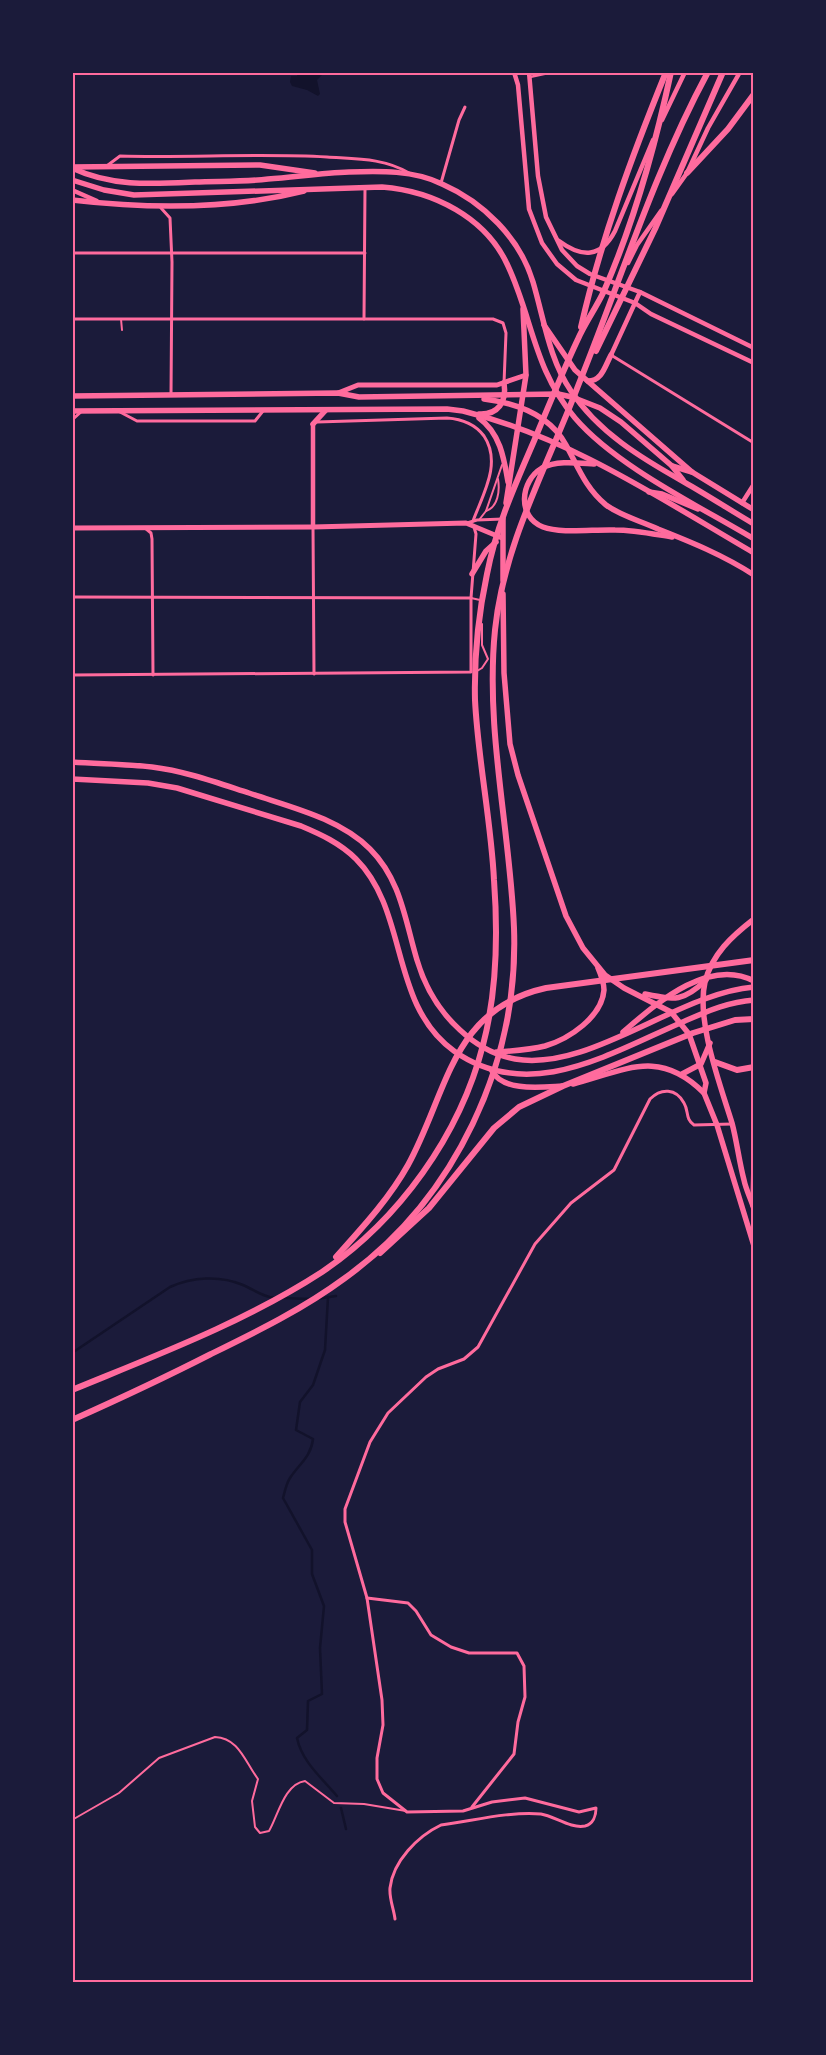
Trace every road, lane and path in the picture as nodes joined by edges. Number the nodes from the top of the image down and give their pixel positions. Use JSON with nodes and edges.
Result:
{"nodes":[{"id":1,"x":514,"y":72,"type":"edge"},
{"id":2,"x":553,"y":72,"type":"edge"},
{"id":3,"x":666,"y":72,"type":"edge"},
{"id":4,"x":671,"y":72,"type":"edge"},
{"id":5,"x":685,"y":72,"type":"edge"},
{"id":6,"x":708,"y":72,"type":"edge"},
{"id":7,"x":723,"y":72,"type":"edge"},
{"id":8,"x":740,"y":72,"type":"edge"},
{"id":9,"x":529,"y":75,"type":"edge"},
{"id":10,"x":754,"y":94,"type":"edge"},
{"id":11,"x":465,"y":107,"type":"dead end"},
{"id":12,"x":108,"y":165,"type":"junction"},
{"id":13,"x":73,"y":167,"type":"edge"},
{"id":14,"x":315,"y":173,"type":"junction"},
{"id":15,"x":687,"y":173,"type":"junction"},
{"id":16,"x":411,"y":174,"type":"junction"},
{"id":17,"x":72,"y":180,"type":"edge"},
{"id":18,"x":441,"y":183,"type":"junction"},
{"id":19,"x":365,"y":188,"type":"junction"},
{"id":20,"x":72,"y":190,"type":"edge"},
{"id":21,"x":309,"y":190,"type":"junction"},
{"id":22,"x":72,"y":200,"type":"edge"},
{"id":23,"x":100,"y":203,"type":"junction"},
{"id":24,"x":161,"y":208,"type":"junction"},
{"id":25,"x":557,"y":241,"type":"junction"},
{"id":26,"x":72,"y":253,"type":"edge"},
{"id":27,"x":171,"y":253,"type":"junction"},
{"id":28,"x":365,"y":253,"type":"junction"},
{"id":29,"x":618,"y":284,"type":"junction"},
{"id":30,"x":640,"y":292,"type":"junction"},
{"id":31,"x":613,"y":294,"type":"junction"},
{"id":32,"x":635,"y":303,"type":"junction"},
{"id":33,"x":523,"y":308,"type":"junction"},
{"id":34,"x":72,"y":319,"type":"edge"},
{"id":35,"x":121,"y":319,"type":"junction"},
{"id":36,"x":172,"y":319,"type":"junction"},
{"id":37,"x":364,"y":319,"type":"junction"},
{"id":38,"x":544,"y":325,"type":"junction"},
{"id":39,"x":122,"y":330,"type":"dead end"},
{"id":40,"x":579,"y":336,"type":"junction"},
{"id":41,"x":754,"y":348,"type":"edge"},
{"id":42,"x":611,"y":355,"type":"junction"},
{"id":43,"x":754,"y":363,"type":"edge"},
{"id":44,"x":526,"y":375,"type":"junction"},
{"id":45,"x":588,"y":381,"type":"junction"},
{"id":46,"x":504,"y":383,"type":"junction"},
{"id":47,"x":578,"y":389,"type":"junction"},
{"id":48,"x":338,"y":393,"type":"junction"},
{"id":49,"x":171,"y":395,"type":"junction"},
{"id":50,"x":72,"y":396,"type":"edge"},
{"id":51,"x":469,"y":397,"type":"junction"},
{"id":52,"x":325,"y":410,"type":"junction"},
{"id":53,"x":72,"y":411,"type":"edge"},
{"id":54,"x":83,"y":411,"type":"junction"},
{"id":55,"x":118,"y":411,"type":"junction"},
{"id":56,"x":262,"y":411,"type":"junction"},
{"id":57,"x":471,"y":413,"type":"junction"},
{"id":58,"x":72,"y":420,"type":"edge"},
{"id":59,"x":313,"y":424,"type":"junction"},
{"id":60,"x":518,"y":429,"type":"junction"},
{"id":61,"x":754,"y":443,"type":"edge"},
{"id":62,"x":503,"y":459,"type":"junction"},
{"id":63,"x":597,"y":464,"type":"junction"},
{"id":64,"x":672,"y":466,"type":"junction"},
{"id":65,"x":692,"y":472,"type":"junction"},
{"id":66,"x":498,"y":477,"type":"junction"},
{"id":67,"x":684,"y":482,"type":"junction"},
{"id":68,"x":754,"y":484,"type":"edge"},
{"id":69,"x":509,"y":489,"type":"junction"},
{"id":70,"x":649,"y":492,"type":"junction"},
{"id":71,"x":742,"y":503,"type":"junction"},
{"id":72,"x":754,"y":510,"type":"edge"},
{"id":73,"x":486,"y":511,"type":"junction"},
{"id":74,"x":503,"y":519,"type":"junction"},
{"id":75,"x":720,"y":519,"type":"junction"},
{"id":76,"x":479,"y":520,"type":"junction"},
{"id":77,"x":473,"y":521,"type":"junction"},
{"id":78,"x":466,"y":524,"type":"junction"},
{"id":79,"x":754,"y":524,"type":"edge"},
{"id":80,"x":143,"y":527,"type":"junction"},
{"id":81,"x":313,"y":527,"type":"junction"},
{"id":82,"x":474,"y":527,"type":"junction"},
{"id":83,"x":72,"y":528,"type":"edge"},
{"id":84,"x":502,"y":538,"type":"junction"},
{"id":85,"x":682,"y":538,"type":"junction"},
{"id":86,"x":754,"y":539,"type":"edge"},
{"id":87,"x":754,"y":553,"type":"edge"},
{"id":88,"x":472,"y":574,"type":"junction"},
{"id":89,"x":754,"y":575,"type":"edge"},
{"id":90,"x":72,"y":597,"type":"edge"},
{"id":91,"x":152,"y":597,"type":"junction"},
{"id":92,"x":314,"y":598,"type":"junction"},
{"id":93,"x":471,"y":598,"type":"junction"},
{"id":94,"x":471,"y":672,"type":"junction"},
{"id":95,"x":314,"y":674,"type":"junction"},
{"id":96,"x":72,"y":675,"type":"edge"},
{"id":97,"x":153,"y":675,"type":"junction"},
{"id":98,"x":72,"y":762,"type":"edge"},
{"id":99,"x":72,"y":779,"type":"edge"},
{"id":100,"x":754,"y":919,"type":"edge"},
{"id":101,"x":754,"y":960,"type":"edge"},
{"id":102,"x":598,"y":968,"type":"junction"},
{"id":103,"x":706,"y":980,"type":"junction"},
{"id":104,"x":754,"y":981,"type":"edge"},
{"id":105,"x":754,"y":987,"type":"edge"},
{"id":106,"x":631,"y":992,"type":"junction"},
{"id":107,"x":754,"y":1000,"type":"edge"},
{"id":108,"x":752,"y":1020,"type":"edge"},
{"id":109,"x":620,"y":1035,"type":"junction"},
{"id":110,"x":710,"y":1043,"type":"junction"},
{"id":111,"x":490,"y":1052,"type":"junction"},
{"id":112,"x":715,"y":1062,"type":"junction"},
{"id":113,"x":701,"y":1064,"type":"junction"},
{"id":114,"x":754,"y":1067,"type":"edge"},
{"id":115,"x":491,"y":1069,"type":"junction"},
{"id":116,"x":682,"y":1074,"type":"junction"},
{"id":117,"x":704,"y":1093,"type":"junction"},
{"id":118,"x":732,"y":1124,"type":"junction"},
{"id":119,"x":717,"y":1125,"type":"junction"},
{"id":120,"x":754,"y":1163,"type":"edge"},
{"id":121,"x":753,"y":1207,"type":"edge"},
{"id":122,"x":754,"y":1246,"type":"edge"},
{"id":123,"x":325,"y":1269,"type":"junction"},
{"id":124,"x":347,"y":1277,"type":"junction"},
{"id":125,"x":72,"y":1390,"type":"edge"},
{"id":126,"x":72,"y":1420,"type":"edge"},
{"id":127,"x":367,"y":1598,"type":"junction"},
{"id":128,"x":471,"y":1809,"type":"junction"},
{"id":129,"x":407,"y":1812,"type":"junction"},
{"id":130,"x":72,"y":1820,"type":"edge"},
{"id":131,"x":396,"y":1920,"type":"dead end"}],
"edges":[{"from":1,"to":31,"type":"street"},
{"from":2,"to":9,"type":"street"},
{"from":3,"to":40,"type":"highway"},
{"from":4,"to":40,"type":"highway"},
{"from":5,"to":25,"type":"street"},
{"from":6,"to":47,"type":"highway"},
{"from":7,"to":47,"type":"highway"},
{"from":8,"to":15,"type":"street"},
{"from":9,"to":25,"type":"street"},
{"from":10,"to":15,"type":"highway"},
{"from":11,"to":18,"type":"street"},
{"from":12,"to":13,"type":"main road"},
{"from":12,"to":14,"type":"main road"},
{"from":12,"to":16,"type":"street"},
{"from":13,"to":14,"type":"main road"},
{"from":14,"to":16,"type":"main road"},
{"from":15,"to":29,"type":"street"},
{"from":16,"to":18,"type":"main road"},
{"from":17,"to":21,"type":"main road"},
{"from":18,"to":38,"type":"main road"},
{"from":19,"to":21,"type":"main road"},
{"from":19,"to":28,"type":"street"},
{"from":19,"to":33,"type":"main road"},
{"from":20,"to":23,"type":"street"},
{"from":21,"to":24,"type":"main road"},
{"from":22,"to":23,"type":"main road"},
{"from":23,"to":24,"type":"main road"},
{"from":24,"to":27,"type":"street"},
{"from":25,"to":29,"type":"street"},
{"from":26,"to":27,"type":"street"},
{"from":27,"to":28,"type":"street"},
{"from":27,"to":36,"type":"street"},
{"from":28,"to":37,"type":"street"},
{"from":29,"to":30,"type":"street"},
{"from":29,"to":31,"type":"street"},
{"from":30,"to":32,"type":"street"},
{"from":30,"to":41,"type":"street"},
{"from":31,"to":32,"type":"street"},
{"from":32,"to":42,"type":"street"},
{"from":32,"to":43,"type":"street"},
{"from":33,"to":44,"type":"main road"},
{"from":33,"to":75,"type":"main road"},
{"from":34,"to":35,"type":"street"},
{"from":35,"to":36,"type":"street"},
{"from":35,"to":39,"type":"lane"},
{"from":36,"to":37,"type":"street"},
{"from":36,"to":49,"type":"street"},
{"from":37,"to":46,"type":"street"},
{"from":38,"to":45,"type":"main road"},
{"from":38,"to":67,"type":"main road"},
{"from":40,"to":123,"type":"highway"},
{"from":42,"to":45,"type":"main road"},
{"from":42,"to":61,"type":"street"},
{"from":44,"to":46,"type":"main road"},
{"from":44,"to":60,"type":"main road"},
{"from":45,"to":65,"type":"main road"},
{"from":46,"to":48,"type":"main road"},
{"from":46,"to":57,"type":"main road"},
{"from":47,"to":124,"type":"highway"},
{"from":48,"to":49,"type":"main road"},
{"from":48,"to":51,"type":"main road"},
{"from":49,"to":50,"type":"main road"},
{"from":51,"to":64,"type":"main road"},
{"from":51,"to":85,"type":"main road"},
{"from":52,"to":56,"type":"main road"},
{"from":52,"to":57,"type":"main road"},
{"from":52,"to":59,"type":"main road"},
{"from":53,"to":54,"type":"main road"},
{"from":54,"to":55,"type":"main road"},
{"from":54,"to":58,"type":"street"},
{"from":55,"to":56,"type":"main road"},
{"from":55,"to":56,"type":"street"},
{"from":57,"to":60,"type":"main road"},
{"from":57,"to":62,"type":"main road"},
{"from":59,"to":77,"type":"street"},
{"from":59,"to":81,"type":"street"},
{"from":60,"to":63,"type":"main road"},
{"from":60,"to":69,"type":"main road"},
{"from":62,"to":66,"type":"lane"},
{"from":62,"to":69,"type":"main road"},
{"from":63,"to":70,"type":"main road"},
{"from":63,"to":85,"type":"main road"},
{"from":64,"to":65,"type":"main road"},
{"from":64,"to":67,"type":"main road"},
{"from":65,"to":71,"type":"main road"},
{"from":66,"to":73,"type":"lane"},
{"from":66,"to":73,"type":"lane"},
{"from":67,"to":79,"type":"main road"},
{"from":68,"to":71,"type":"street"},
{"from":69,"to":74,"type":"main road"},
{"from":70,"to":75,"type":"main road"},
{"from":70,"to":87,"type":"main road"},
{"from":71,"to":72,"type":"main road"},
{"from":73,"to":76,"type":"lane"},
{"from":74,"to":76,"type":"street"},
{"from":74,"to":84,"type":"main road"},
{"from":75,"to":86,"type":"main road"},
{"from":76,"to":77,"type":"street"},
{"from":77,"to":78,"type":"street"},
{"from":78,"to":81,"type":"main road"},
{"from":78,"to":82,"type":"main road"},
{"from":80,"to":81,"type":"main road"},
{"from":80,"to":83,"type":"main road"},
{"from":80,"to":91,"type":"street"},
{"from":81,"to":92,"type":"street"},
{"from":82,"to":84,"type":"main road"},
{"from":82,"to":88,"type":"street"},
{"from":84,"to":88,"type":"main road"},
{"from":84,"to":102,"type":"main road"},
{"from":85,"to":89,"type":"main road"},
{"from":88,"to":93,"type":"street"},
{"from":90,"to":91,"type":"street"},
{"from":91,"to":92,"type":"street"},
{"from":91,"to":97,"type":"street"},
{"from":92,"to":93,"type":"street"},
{"from":92,"to":95,"type":"street"},
{"from":93,"to":94,"type":"street"},
{"from":93,"to":94,"type":"lane"},
{"from":94,"to":95,"type":"street"},
{"from":95,"to":97,"type":"street"},
{"from":96,"to":97,"type":"street"},
{"from":98,"to":111,"type":"main road"},
{"from":99,"to":115,"type":"main road"},
{"from":100,"to":103,"type":"main road"},
{"from":101,"to":123,"type":"highway"},
{"from":102,"to":106,"type":"main road"},
{"from":102,"to":111,"type":"main road"},
{"from":103,"to":106,"type":"main road"},
{"from":103,"to":110,"type":"main road"},
{"from":104,"to":109,"type":"main road"},
{"from":105,"to":109,"type":"main road"},
{"from":106,"to":113,"type":"main road"},
{"from":107,"to":115,"type":"main road"},
{"from":108,"to":124,"type":"highway"},
{"from":109,"to":111,"type":"main road"},
{"from":110,"to":112,"type":"main road"},
{"from":110,"to":113,"type":"main road"},
{"from":112,"to":114,"type":"highway"},
{"from":112,"to":118,"type":"main road"},
{"from":113,"to":116,"type":"main road"},
{"from":113,"to":117,"type":"main road"},
{"from":115,"to":116,"type":"main road"},
{"from":116,"to":117,"type":"main road"},
{"from":117,"to":119,"type":"main road"},
{"from":118,"to":119,"type":"street"},
{"from":118,"to":121,"type":"main road"},
{"from":119,"to":122,"type":"main road"},
{"from":119,"to":127,"type":"street"},
{"from":120,"to":121,"type":"main road"},
{"from":123,"to":125,"type":"highway"},
{"from":124,"to":126,"type":"highway"},
{"from":127,"to":128,"type":"street"},
{"from":127,"to":129,"type":"street"},
{"from":128,"to":129,"type":"street"},
{"from":128,"to":131,"type":"street"},
{"from":129,"to":130,"type":"lane"}]}
